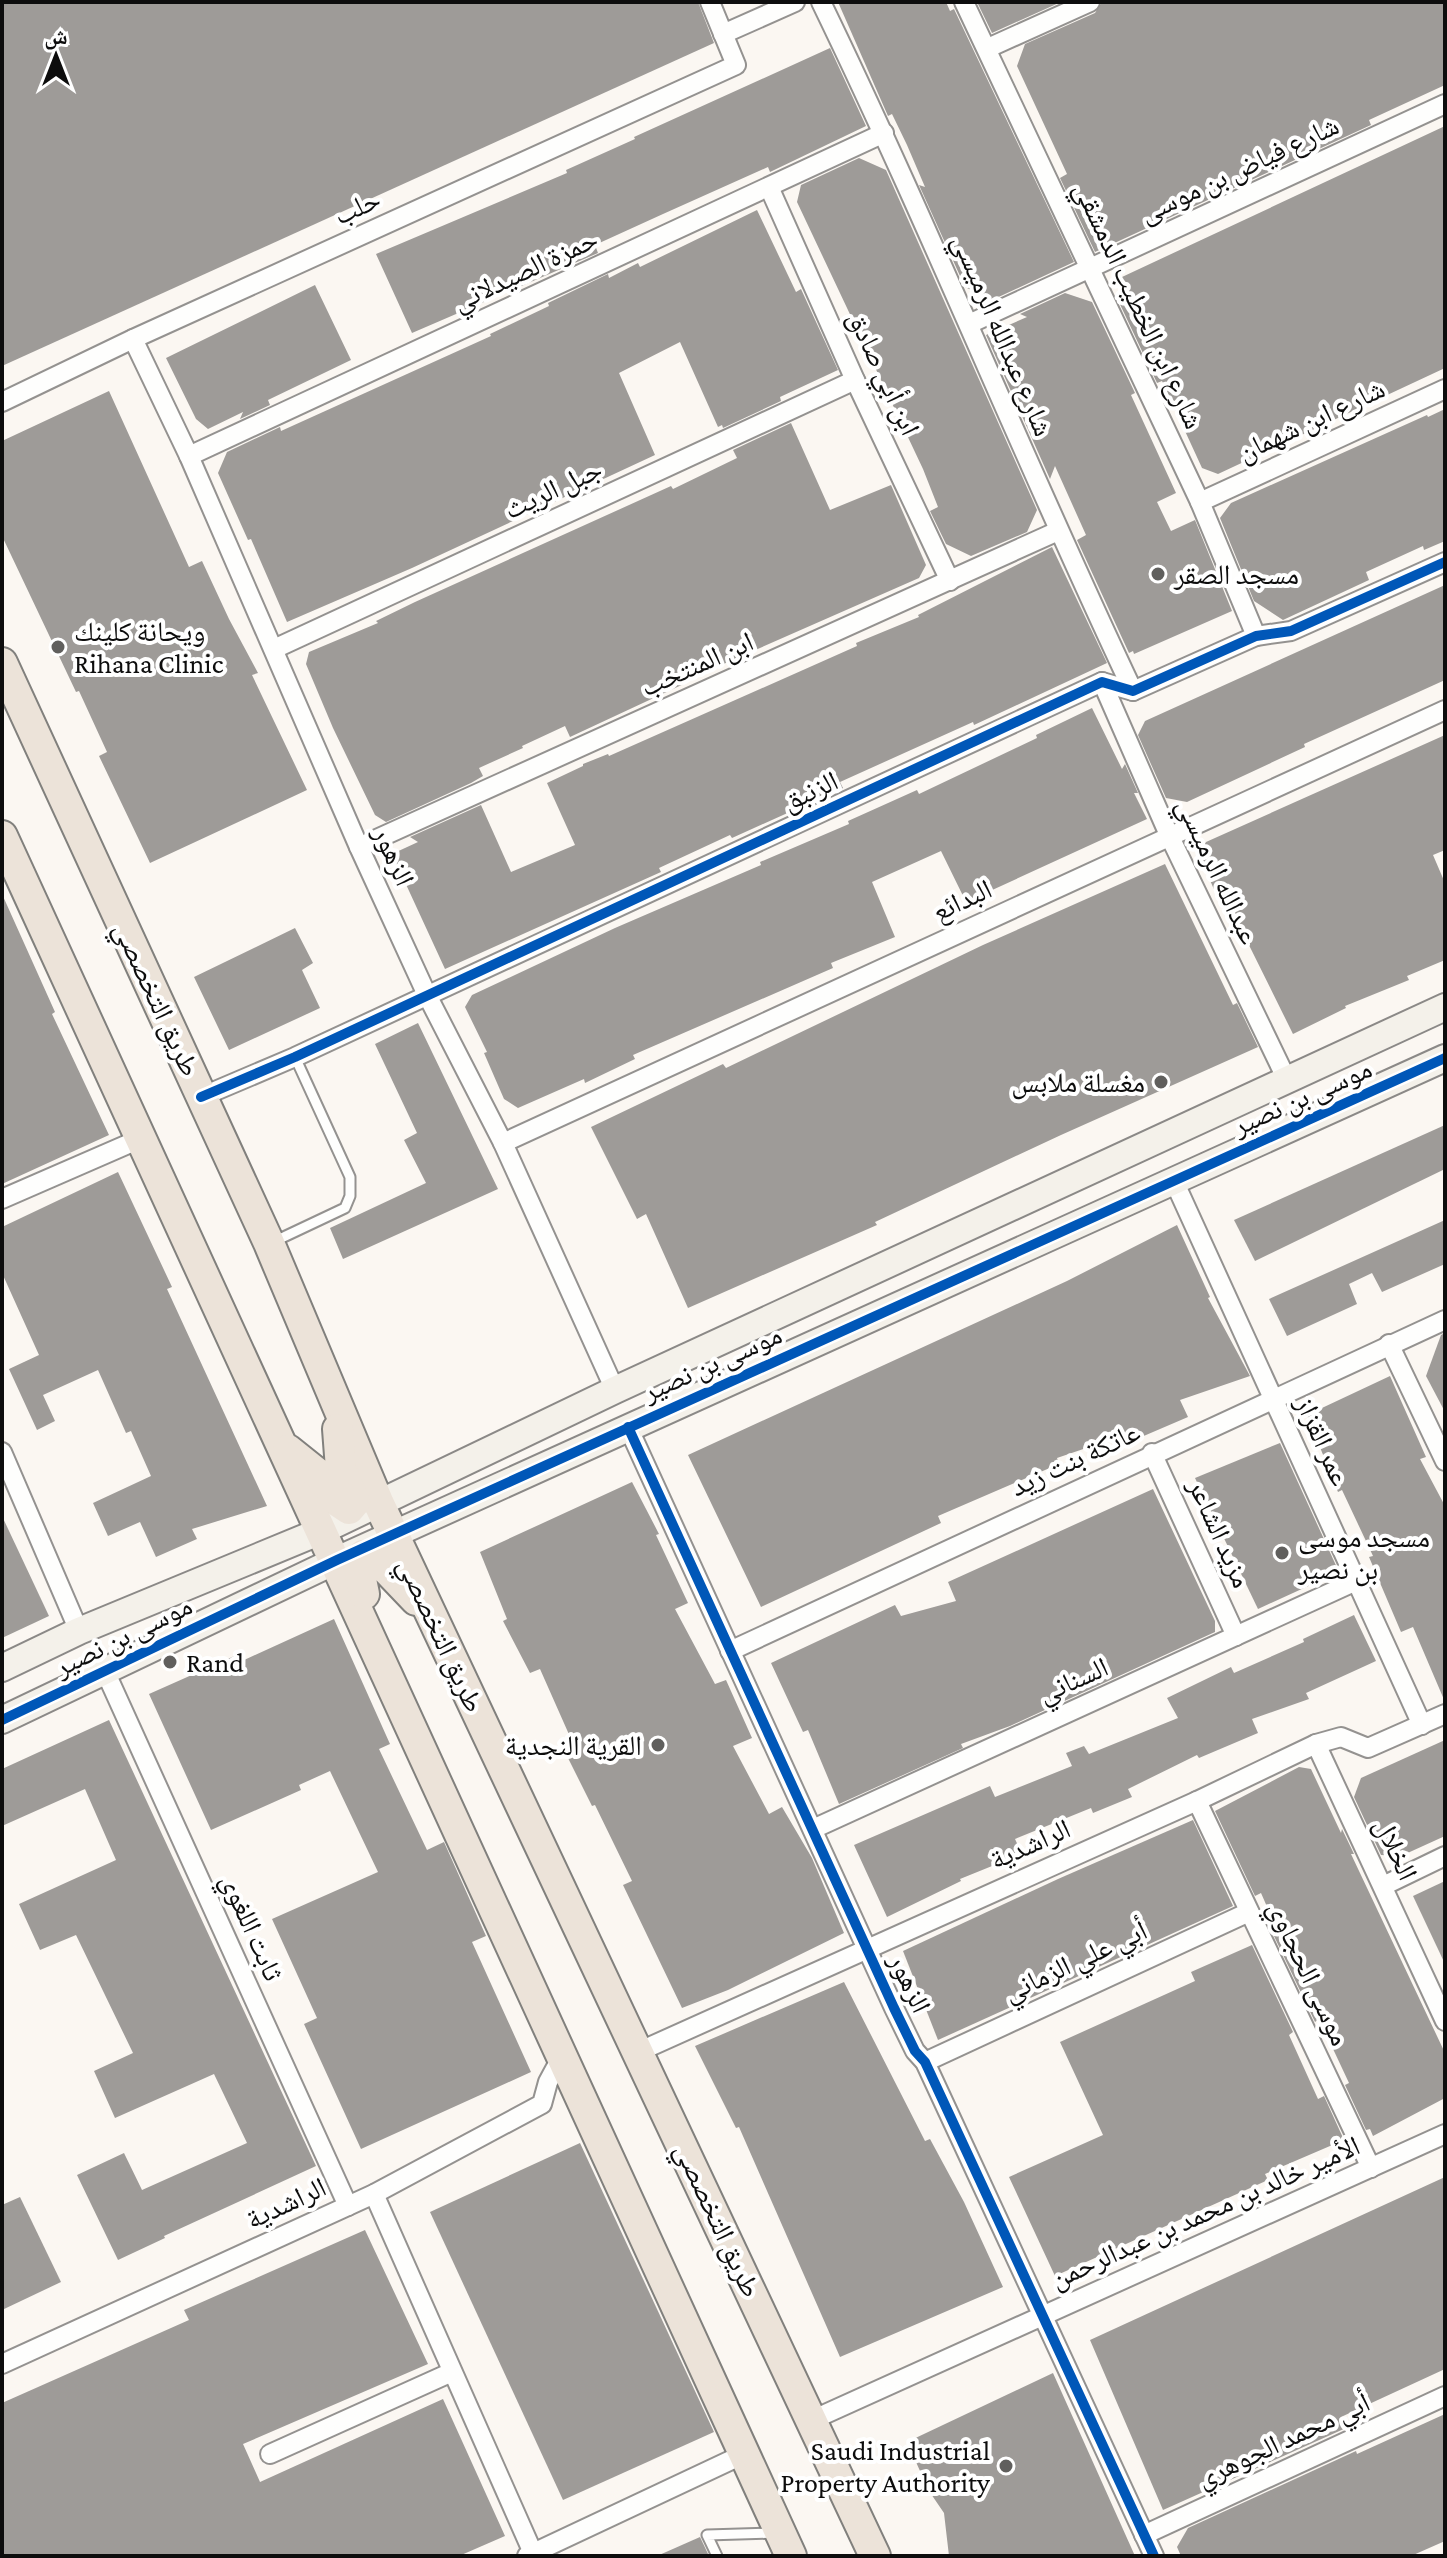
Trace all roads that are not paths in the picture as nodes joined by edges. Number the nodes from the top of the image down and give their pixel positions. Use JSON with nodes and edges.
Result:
{"nodes":[{"id":1,"x":710,"y":2,"type":"edge"},
{"id":2,"x":795,"y":2,"type":"edge"},
{"id":3,"x":821,"y":2,"type":"edge"},
{"id":4,"x":964,"y":2,"type":"edge"},
{"id":5,"x":1090,"y":2,"type":"edge"},
{"id":6,"x":723,"y":34,"type":"junction"},
{"id":7,"x":988,"y":48,"type":"junction"},
{"id":8,"x":1445,"y":104,"type":"edge"},
{"id":9,"x":884,"y":133,"type":"junction"},
{"id":10,"x":769,"y":187,"type":"junction"},
{"id":11,"x":1091,"y":268,"type":"junction"},
{"id":12,"x":969,"y":324,"type":"junction"},
{"id":13,"x":133,"y":339,"type":"junction"},
{"id":14,"x":855,"y":380,"type":"junction"},
{"id":15,"x":1445,"y":389,"type":"edge"},
{"id":16,"x":2,"y":402,"type":"edge"},
{"id":17,"x":189,"y":456,"type":"junction"},
{"id":18,"x":1200,"y":502,"type":"junction"},
{"id":19,"x":1058,"y":531,"type":"junction"},
{"id":20,"x":1445,"y":562,"type":"edge"},
{"id":21,"x":950,"y":581,"type":"junction"},
{"id":22,"x":1256,"y":636,"type":"junction"},
{"id":23,"x":274,"y":649,"type":"junction"},
{"id":24,"x":2,"y":663,"type":"edge"},
{"id":25,"x":1102,"y":682,"type":"junction"},
{"id":26,"x":1133,"y":691,"type":"junction"},
{"id":27,"x":1445,"y":710,"type":"edge"},
{"id":28,"x":1169,"y":835,"type":"junction"},
{"id":29,"x":2,"y":836,"type":"edge"},
{"id":30,"x":359,"y":847,"type":"junction"},
{"id":31,"x":427,"y":995,"type":"junction"},
{"id":32,"x":1445,"y":1007,"type":"edge"},
{"id":33,"x":295,"y":1057,"type":"junction"},
{"id":34,"x":1445,"y":1058,"type":"edge"},
{"id":35,"x":1287,"y":1080,"type":"junction"},
{"id":36,"x":201,"y":1097,"type":"junction"},
{"id":37,"x":142,"y":1138,"type":"junction"},
{"id":38,"x":503,"y":1143,"type":"junction"},
{"id":39,"x":1174,"y":1181,"type":"junction"},
{"id":40,"x":2,"y":1199,"type":"edge"},
{"id":41,"x":269,"y":1243,"type":"junction"},
{"id":42,"x":1445,"y":1320,"type":"edge"},
{"id":43,"x":1389,"y":1344,"type":"junction"},
{"id":44,"x":615,"y":1390,"type":"junction"},
{"id":45,"x":1273,"y":1398,"type":"junction"},
{"id":46,"x":338,"y":1407,"type":"junction"},
{"id":47,"x":628,"y":1427,"type":"junction"},
{"id":48,"x":281,"y":1443,"type":"junction"},
{"id":49,"x":2,"y":1452,"type":"edge"},
{"id":50,"x":1152,"y":1453,"type":"junction"},
{"id":51,"x":1445,"y":1461,"type":"edge"},
{"id":52,"x":425,"y":1482,"type":"junction"},
{"id":53,"x":379,"y":1504,"type":"junction"},
{"id":54,"x":438,"y":1514,"type":"junction"},
{"id":55,"x":321,"y":1531,"type":"junction"},
{"id":56,"x":393,"y":1535,"type":"junction"},
{"id":57,"x":271,"y":1553,"type":"junction"},
{"id":58,"x":337,"y":1560,"type":"junction"},
{"id":59,"x":293,"y":1581,"type":"junction"},
{"id":60,"x":1356,"y":1581,"type":"junction"},
{"id":61,"x":432,"y":1616,"type":"junction"},
{"id":62,"x":79,"y":1631,"type":"junction"},
{"id":63,"x":1236,"y":1636,"type":"junction"},
{"id":64,"x":376,"y":1645,"type":"junction"},
{"id":65,"x":730,"y":1651,"type":"junction"},
{"id":66,"x":2,"y":1668,"type":"edge"},
{"id":67,"x":105,"y":1671,"type":"junction"},
{"id":68,"x":1445,"y":1714,"type":"edge"},
{"id":69,"x":2,"y":1720,"type":"edge"},
{"id":70,"x":1422,"y":1725,"type":"junction"},
{"id":71,"x":1316,"y":1744,"type":"junction"},
{"id":72,"x":1197,"y":1801,"type":"junction"},
{"id":73,"x":813,"y":1829,"type":"junction"},
{"id":74,"x":1445,"y":1856,"type":"edge"},
{"id":75,"x":1383,"y":1886,"type":"junction"},
{"id":76,"x":1249,"y":1912,"type":"junction"},
{"id":77,"x":867,"y":1947,"type":"junction"},
{"id":78,"x":1445,"y":2021,"type":"edge"},
{"id":79,"x":638,"y":2052,"type":"junction"},
{"id":80,"x":561,"y":2058,"type":"junction"},
{"id":81,"x":925,"y":2062,"type":"junction"},
{"id":82,"x":1443,"y":2138,"type":"edge"},
{"id":83,"x":1371,"y":2168,"type":"junction"},
{"id":84,"x":374,"y":2194,"type":"junction"},
{"id":85,"x":348,"y":2206,"type":"junction"},
{"id":86,"x":1041,"y":2317,"type":"junction"},
{"id":87,"x":2,"y":2364,"type":"edge"},
{"id":88,"x":452,"y":2372,"type":"junction"},
{"id":89,"x":1445,"y":2396,"type":"edge"},
{"id":90,"x":812,"y":2420,"type":"junction"},
{"id":91,"x":270,"y":2454,"type":"dead end"},
{"id":92,"x":744,"y":2454,"type":"junction"},
{"id":93,"x":1144,"y":2535,"type":"junction"},
{"id":94,"x":785,"y":2544,"type":"edge"},
{"id":95,"x":530,"y":2555,"type":"edge"},
{"id":96,"x":717,"y":2556,"type":"edge"},
{"id":97,"x":875,"y":2556,"type":"edge"},
{"id":98,"x":1154,"y":2556,"type":"edge"}],
"edges":[{"from":1,"to":6,"type":"street"},
{"from":2,"to":6,"type":"street"},
{"from":3,"to":9,"type":"street","name":"شارع عبدالله الرميسي"},
{"from":4,"to":7,"type":"street","name":"شارع ابن الخطيب الدمشقي"},
{"from":5,"to":7,"type":"street"},
{"from":6,"to":13,"type":"street","name":"حلب"},
{"from":7,"to":11,"type":"street","name":"شارع ابن الخطيب الدمشقي"},
{"from":8,"to":11,"type":"street","name":"شارع فياض بن موسى"},
{"from":9,"to":10,"type":"street","name":"حمزة الصيدلاني"},
{"from":9,"to":12,"type":"street","name":"شارع عبدالله الرميسي"},
{"from":10,"to":14,"type":"street","name":"ابن أبي صادق"},
{"from":10,"to":17,"type":"street","name":"حمزة الصيدلاني"},
{"from":11,"to":12,"type":"street","name":"شارع فياض بن موسى"},
{"from":11,"to":18,"type":"street","name":"شارع ابن الخطيب الدمشقي"},
{"from":12,"to":19,"type":"street","name":"شارع عبدالله الرميسي"},
{"from":13,"to":16,"type":"street","name":"حلب"},
{"from":13,"to":17,"type":"street","name":"الزهور"},
{"from":14,"to":21,"type":"street","name":"ابن أبي صادق"},
{"from":14,"to":23,"type":"street","name":"جبل الريث"},
{"from":15,"to":18,"type":"street","name":"شارع ابن شهمان"},
{"from":17,"to":23,"type":"street","name":"الزهور"},
{"from":18,"to":22,"type":"street","name":"شارع ابن الخطيب الدمشقي"},
{"from":19,"to":21,"type":"street","name":"ابن المنتخب"},
{"from":19,"to":26,"type":"street","name":"شارع عبدالله الرميسي"},
{"from":20,"to":22,"type":"street"},
{"from":21,"to":30,"type":"street","name":"ابن المنتخب"},
{"from":22,"to":26,"type":"street"},
{"from":23,"to":30,"type":"street","name":"الزهور"},
{"from":24,"to":36,"type":"main road","name":"طريق التخصصي"},
{"from":25,"to":26,"type":"street"},
{"from":25,"to":28,"type":"street","name":"عبدالله الرميسي"},
{"from":25,"to":31,"type":"street","name":"الزنبق"},
{"from":27,"to":28,"type":"street","name":"البدائع"},
{"from":28,"to":35,"type":"street","name":"عبدالله الرميسي"},
{"from":28,"to":38,"type":"street","name":"البدائع"},
{"from":29,"to":37,"type":"main road"},
{"from":30,"to":31,"type":"street","name":"الزهور"},
{"from":31,"to":33,"type":"street","name":"الزنبق"},
{"from":31,"to":38,"type":"street","name":"الزهور"},
{"from":32,"to":35,"type":"street"},
{"from":33,"to":36,"type":"street","name":"الزنبق"},
{"from":33,"to":41,"type":"lane"},
{"from":34,"to":39,"type":"street","name":"موسى بن نصير"},
{"from":35,"to":44,"type":"street"},
{"from":36,"to":41,"type":"main road","name":"طريق التخصصي"},
{"from":37,"to":40,"type":"street"},
{"from":37,"to":48,"type":"main road"},
{"from":38,"to":44,"type":"street","name":"الزهور"},
{"from":39,"to":45,"type":"street","name":"عمر القزاز"},
{"from":39,"to":47,"type":"street","name":"موسى بن نصير"},
{"from":41,"to":46,"type":"main road","name":"طريق التخصصي"},
{"from":42,"to":43,"type":"street","name":"عاتكة بنت زيد"},
{"from":43,"to":45,"type":"street","name":"عاتكة بنت زيد"},
{"from":43,"to":51,"type":"street"},
{"from":44,"to":52,"type":"street"},
{"from":45,"to":50,"type":"street","name":"عاتكة بنت زيد"},
{"from":45,"to":60,"type":"street","name":"عمر القزاز"},
{"from":46,"to":48,"type":"main road"},
{"from":46,"to":53,"type":"main road","name":"طريق التخصصي"},
{"from":47,"to":54,"type":"street","name":"موسى بن نصير"},
{"from":47,"to":65,"type":"street","name":"الزهور"},
{"from":48,"to":55,"type":"main road"},
{"from":49,"to":62,"type":"street"},
{"from":50,"to":63,"type":"street","name":"مزيد الشاعر"},
{"from":50,"to":65,"type":"street","name":"عاتكة بنت زيد"},
{"from":52,"to":53,"type":"street"},
{"from":52,"to":54,"type":"street"},
{"from":53,"to":55,"type":"street"},
{"from":53,"to":56,"type":"main road","name":"طريق التخصصي"},
{"from":54,"to":56,"type":"street","name":"موسى بن نصير"},
{"from":55,"to":57,"type":"street"},
{"from":55,"to":58,"type":"main road"},
{"from":56,"to":58,"type":"street","name":"موسى بن نصير"},
{"from":56,"to":61,"type":"main road","name":"طريق التخصصي"},
{"from":57,"to":59,"type":"street"},
{"from":57,"to":62,"type":"street"},
{"from":58,"to":59,"type":"street","name":"موسى بن نصير"},
{"from":58,"to":64,"type":"main road"},
{"from":59,"to":67,"type":"street","name":"موسى بن نصير"},
{"from":60,"to":63,"type":"street","name":"السناني"},
{"from":60,"to":70,"type":"street","name":"عمر القزاز"},
{"from":61,"to":64,"type":"main road"},
{"from":61,"to":79,"type":"main road","name":"طريق التخصصي"},
{"from":62,"to":66,"type":"street"},
{"from":63,"to":73,"type":"street","name":"السناني"},
{"from":64,"to":80,"type":"main road"},
{"from":65,"to":73,"type":"street","name":"الزهور"},
{"from":67,"to":69,"type":"street","name":"موسى بن نصير"},
{"from":67,"to":85,"type":"street","name":"ثابت اللغوي"},
{"from":68,"to":70,"type":"street","name":"الراشدية"},
{"from":70,"to":71,"type":"street","name":"الراشدية"},
{"from":71,"to":72,"type":"street","name":"الراشدية"},
{"from":71,"to":75,"type":"street","name":"الخلال"},
{"from":72,"to":76,"type":"street","name":"موسى الحجاوي"},
{"from":72,"to":77,"type":"street","name":"الراشدية"},
{"from":73,"to":77,"type":"street","name":"الزهور"},
{"from":74,"to":75,"type":"street"},
{"from":75,"to":78,"type":"street","name":"الخلال"},
{"from":76,"to":81,"type":"street","name":"أبي علي الزماني"},
{"from":76,"to":83,"type":"street","name":"موسى الحجاوي"},
{"from":77,"to":79,"type":"street","name":"الراشدية"},
{"from":77,"to":81,"type":"street","name":"الزهور"},
{"from":79,"to":90,"type":"main road","name":"طريق التخصصي"},
{"from":80,"to":84,"type":"street","name":"الراشدية"},
{"from":80,"to":92,"type":"main road"},
{"from":81,"to":86,"type":"street","name":"الزهور"},
{"from":82,"to":83,"type":"street","name":"الأمير خالد بن محمد بن عبدالرحمن"},
{"from":83,"to":86,"type":"street","name":"الأمير خالد بن محمد بن عبدالرحمن"},
{"from":84,"to":85,"type":"street","name":"الراشدية"},
{"from":84,"to":88,"type":"street"},
{"from":85,"to":87,"type":"street","name":"الراشدية"},
{"from":86,"to":90,"type":"street","name":"الأمير خالد بن محمد بن عبدالرحمن"},
{"from":86,"to":93,"type":"street","name":"الزهور"},
{"from":88,"to":91,"type":"street"},
{"from":88,"to":95,"type":"street"},
{"from":89,"to":93,"type":"street","name":"أبي محمد الجوهري"},
{"from":90,"to":97,"type":"main road","name":"طريق التخصصي"},
{"from":92,"to":94,"type":"main road"},
{"from":92,"to":95,"type":"street"},
{"from":93,"to":98,"type":"street","name":"الزهور"},
{"from":94,"to":96,"type":"lane"}]}
